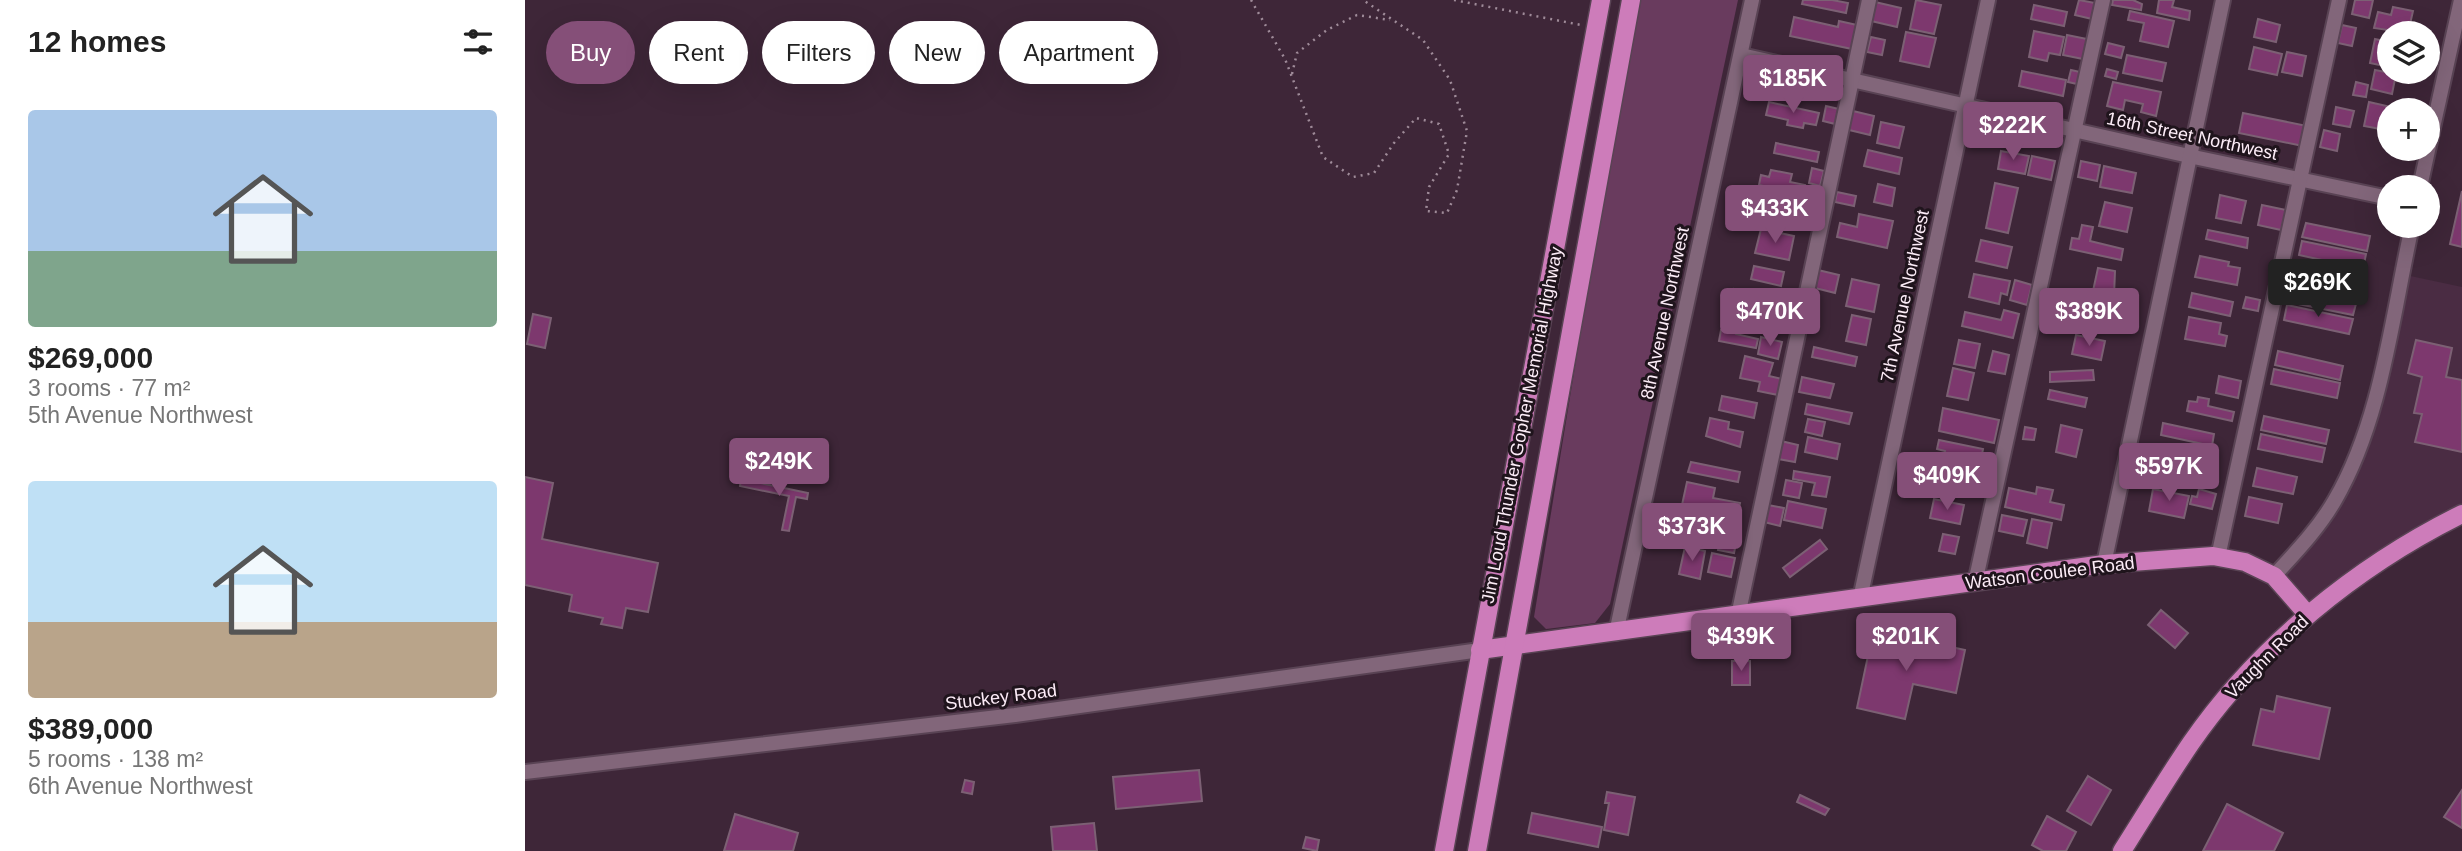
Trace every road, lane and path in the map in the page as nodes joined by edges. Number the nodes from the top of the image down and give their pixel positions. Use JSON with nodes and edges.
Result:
{"nodes":[{"id":1,"x":1251,"y":0,"type":"edge"},
{"id":2,"x":1363,"y":0,"type":"edge"},
{"id":3,"x":1454,"y":0,"type":"edge"},
{"id":4,"x":1601,"y":0,"type":"edge"},
{"id":5,"x":1631,"y":0,"type":"edge"},
{"id":6,"x":1752,"y":0,"type":"edge"},
{"id":7,"x":1869,"y":0,"type":"edge"},
{"id":8,"x":1988,"y":0,"type":"edge"},
{"id":9,"x":2103,"y":0,"type":"edge"},
{"id":10,"x":2223,"y":0,"type":"edge"},
{"id":11,"x":2339,"y":0,"type":"edge"},
{"id":12,"x":2461,"y":0,"type":"edge"},
{"id":13,"x":1393,"y":21,"type":"junction"},
{"id":14,"x":1596,"y":28,"type":"junction"},
{"id":15,"x":1741,"y":55,"type":"junction"},
{"id":16,"x":1291,"y":76,"type":"junction"},
{"id":17,"x":1851,"y":79,"type":"junction"},
{"id":18,"x":1966,"y":104,"type":"junction"},
{"id":19,"x":2074,"y":130,"type":"junction"},
{"id":20,"x":2189,"y":156,"type":"junction"},
{"id":21,"x":2423,"y":175,"type":"edge"},
{"id":22,"x":2299,"y":179,"type":"junction"},
{"id":23,"x":2377,"y":195,"type":"edge"},
{"id":24,"x":2408,"y":238,"type":"edge"},
{"id":25,"x":2462,"y":514,"type":"edge"},
{"id":26,"x":2218,"y":557,"type":"junction"},
{"id":27,"x":2104,"y":564,"type":"junction"},
{"id":28,"x":2274,"y":576,"type":"junction"},
{"id":29,"x":1975,"y":583,"type":"junction"},
{"id":30,"x":1860,"y":600,"type":"junction"},
{"id":31,"x":2308,"y":615,"type":"junction"},
{"id":32,"x":1738,"y":616,"type":"junction"},
{"id":33,"x":1616,"y":633,"type":"junction"},
{"id":34,"x":1513,"y":644,"type":"junction"},
{"id":35,"x":1480,"y":649,"type":"junction"},
{"id":36,"x":525,"y":772,"type":"edge"},
{"id":37,"x":1444,"y":851,"type":"edge"},
{"id":38,"x":1477,"y":851,"type":"edge"},
{"id":39,"x":2122,"y":851,"type":"edge"}],
"edges":[{"from":1,"to":16,"type":"path"},
{"from":2,"to":13,"type":"path"},
{"from":3,"to":14,"type":"path"},
{"from":4,"to":14,"type":"main road","name":"Jim Loud Thunder Gopher Memorial Highway"},
{"from":5,"to":34,"type":"main road","name":"Jim Loud Thunder Gopher Memorial Highway"},
{"from":6,"to":15,"type":"street","name":"8th Avenue Northwest"},
{"from":7,"to":17,"type":"street"},
{"from":8,"to":18,"type":"street","name":"7th Avenue Northwest"},
{"from":9,"to":19,"type":"street"},
{"from":10,"to":20,"type":"street"},
{"from":11,"to":22,"type":"street"},
{"from":12,"to":21,"type":"street"},
{"from":13,"to":16,"type":"path"},
{"from":13,"to":16,"type":"path"},
{"from":14,"to":35,"type":"main road","name":"Jim Loud Thunder Gopher Memorial Highway"},
{"from":15,"to":17,"type":"street","name":"16th Street Northwest"},
{"from":15,"to":33,"type":"street","name":"8th Avenue Northwest"},
{"from":17,"to":18,"type":"street","name":"16th Street Northwest"},
{"from":17,"to":32,"type":"street"},
{"from":18,"to":19,"type":"street","name":"16th Street Northwest"},
{"from":18,"to":30,"type":"street","name":"7th Avenue Northwest"},
{"from":19,"to":20,"type":"street","name":"16th Street Northwest"},
{"from":19,"to":29,"type":"street"},
{"from":20,"to":22,"type":"street","name":"16th Street Northwest"},
{"from":20,"to":27,"type":"street"},
{"from":22,"to":23,"type":"street","name":"16th Street Northwest"},
{"from":22,"to":26,"type":"street"},
{"from":24,"to":28,"type":"street"},
{"from":25,"to":31,"type":"main road","name":"Vaughn Road"},
{"from":26,"to":27,"type":"main road","name":"Watson Coulee Road"},
{"from":26,"to":28,"type":"main road","name":"Watson Coulee Road"},
{"from":27,"to":29,"type":"main road","name":"Watson Coulee Road"},
{"from":28,"to":31,"type":"main road","name":"Watson Coulee Road"},
{"from":29,"to":30,"type":"main road","name":"Watson Coulee Road"},
{"from":30,"to":32,"type":"main road","name":"Watson Coulee Road"},
{"from":31,"to":39,"type":"main road","name":"Vaughn Road"},
{"from":32,"to":33,"type":"main road","name":"Watson Coulee Road"},
{"from":33,"to":34,"type":"main road","name":"Watson Coulee Road"},
{"from":34,"to":35,"type":"main road","name":"Watson Coulee Road"},
{"from":34,"to":38,"type":"main road","name":"Jim Loud Thunder Gopher Memorial Highway"},
{"from":35,"to":36,"type":"street","name":"Stuckey Road"},
{"from":35,"to":37,"type":"main road","name":"Jim Loud Thunder Gopher Memorial Highway"}]}
